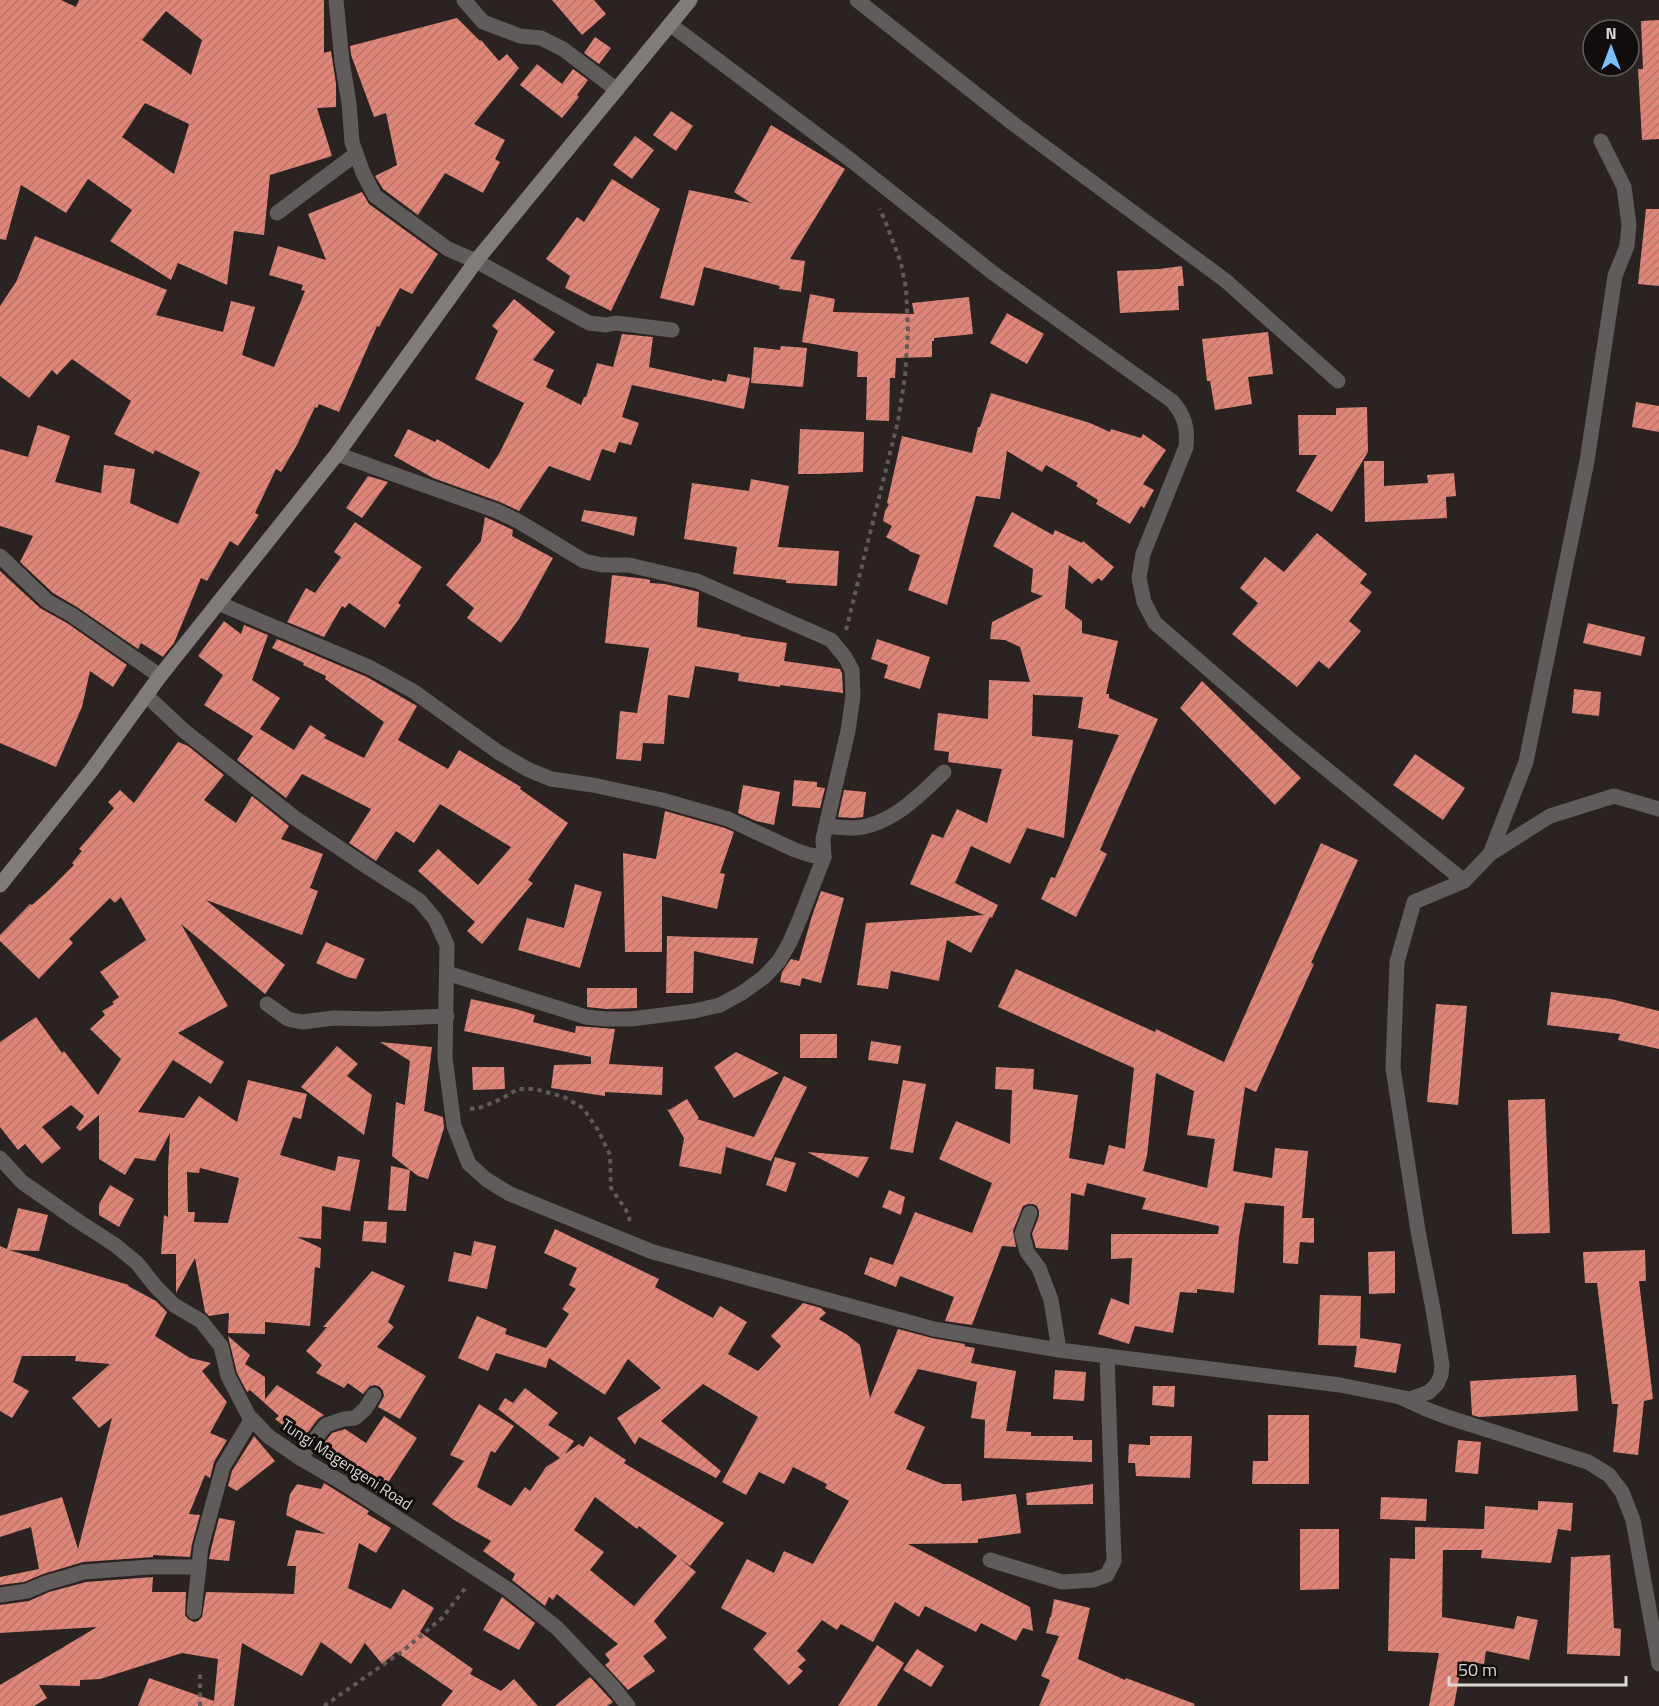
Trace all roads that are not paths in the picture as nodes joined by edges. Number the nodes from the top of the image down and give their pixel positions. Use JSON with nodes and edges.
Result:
{"nodes":[{"id":1,"x":336,"y":0,"type":"edge"},
{"id":2,"x":464,"y":0,"type":"edge"},
{"id":3,"x":690,"y":0,"type":"edge"},
{"id":4,"x":857,"y":0,"type":"edge"},
{"id":5,"x":671,"y":25,"type":"junction"},
{"id":6,"x":617,"y":90,"type":"junction"},
{"id":7,"x":1600,"y":141,"type":"dead end"},
{"id":8,"x":356,"y":154,"type":"junction"},
{"id":9,"x":278,"y":213,"type":"dead end"},
{"id":10,"x":476,"y":261,"type":"junction"},
{"id":11,"x":672,"y":330,"type":"dead end"},
{"id":12,"x":1338,"y":381,"type":"dead end"},
{"id":13,"x":337,"y":454,"type":"junction"},
{"id":14,"x":0,"y":556,"type":"edge"},
{"id":15,"x":219,"y":603,"type":"junction"},
{"id":16,"x":160,"y":676,"type":"junction"},
{"id":17,"x":146,"y":695,"type":"junction"},
{"id":18,"x":944,"y":772,"type":"dead end"},
{"id":19,"x":1659,"y":808,"type":"edge"},
{"id":20,"x":826,"y":826,"type":"junction"},
{"id":21,"x":1490,"y":854,"type":"junction"},
{"id":22,"x":824,"y":857,"type":"junction"},
{"id":23,"x":1464,"y":880,"type":"junction"},
{"id":24,"x":0,"y":885,"type":"edge"},
{"id":25,"x":447,"y":973,"type":"junction"},
{"id":26,"x":267,"y":1004,"type":"dead end"},
{"id":27,"x":447,"y":1016,"type":"junction"},
{"id":28,"x":0,"y":1158,"type":"edge"},
{"id":29,"x":1030,"y":1213,"type":"dead end"},
{"id":30,"x":1059,"y":1350,"type":"junction"},
{"id":31,"x":1107,"y":1356,"type":"junction"},
{"id":32,"x":374,"y":1395,"type":"dead end"},
{"id":33,"x":1400,"y":1397,"type":"junction"},
{"id":34,"x":251,"y":1420,"type":"junction"},
{"id":35,"x":300,"y":1458,"type":"junction"},
{"id":36,"x":990,"y":1560,"type":"dead end"},
{"id":37,"x":199,"y":1567,"type":"junction"},
{"id":38,"x":0,"y":1595,"type":"edge"},
{"id":39,"x":194,"y":1612,"type":"dead end"},
{"id":40,"x":1659,"y":1664,"type":"edge"},
{"id":41,"x":628,"y":1706,"type":"edge"}],
"edges":[{"from":1,"to":8,"type":"street"},
{"from":2,"to":6,"type":"street"},
{"from":3,"to":5,"type":"street"},
{"from":4,"to":12,"type":"street"},
{"from":5,"to":6,"type":"street"},
{"from":5,"to":23,"type":"street"},
{"from":6,"to":10,"type":"street"},
{"from":7,"to":21,"type":"street"},
{"from":8,"to":9,"type":"street"},
{"from":8,"to":10,"type":"street"},
{"from":10,"to":11,"type":"street"},
{"from":10,"to":13,"type":"street"},
{"from":13,"to":15,"type":"street"},
{"from":13,"to":20,"type":"street"},
{"from":14,"to":16,"type":"street"},
{"from":15,"to":16,"type":"street"},
{"from":15,"to":22,"type":"street"},
{"from":16,"to":17,"type":"street"},
{"from":17,"to":24,"type":"street"},
{"from":17,"to":25,"type":"street"},
{"from":18,"to":20,"type":"street"},
{"from":19,"to":21,"type":"street"},
{"from":20,"to":22,"type":"street"},
{"from":21,"to":23,"type":"street"},
{"from":22,"to":25,"type":"street"},
{"from":23,"to":33,"type":"street"},
{"from":25,"to":27,"type":"street"},
{"from":26,"to":27,"type":"street"},
{"from":27,"to":30,"type":"street"},
{"from":28,"to":34,"type":"street","name":"Tungi Magengeni Road"},
{"from":29,"to":30,"type":"street"},
{"from":30,"to":31,"type":"street"},
{"from":31,"to":33,"type":"street"},
{"from":31,"to":36,"type":"street"},
{"from":32,"to":35,"type":"street"},
{"from":33,"to":40,"type":"street"},
{"from":34,"to":35,"type":"street","name":"Tungi Magengeni Road"},
{"from":34,"to":37,"type":"street"},
{"from":35,"to":41,"type":"street","name":"Tungi Magengeni Road"},
{"from":37,"to":38,"type":"street"},
{"from":37,"to":39,"type":"street"}]}
